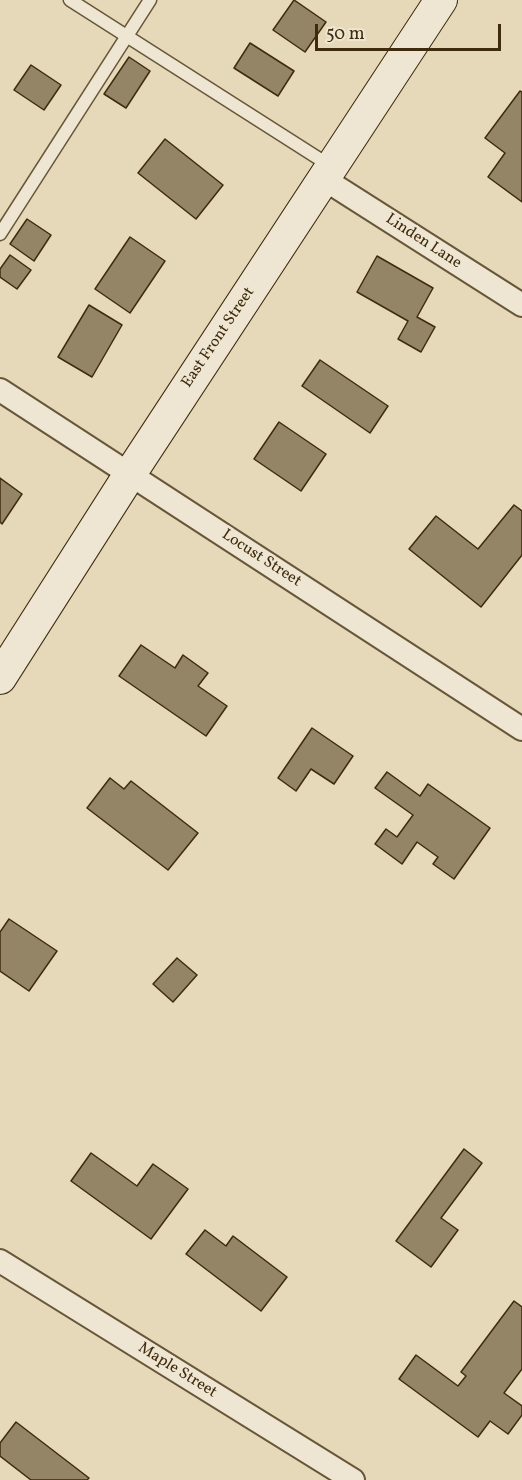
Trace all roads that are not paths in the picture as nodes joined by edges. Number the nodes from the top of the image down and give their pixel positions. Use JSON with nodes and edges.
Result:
{"nodes":[{"id":1,"x":70,"y":0,"type":"edge"},
{"id":2,"x":150,"y":0,"type":"edge"},
{"id":3,"x":441,"y":0,"type":"edge"},
{"id":4,"x":127,"y":36,"type":"junction"},
{"id":5,"x":328,"y":173,"type":"junction"},
{"id":6,"x":0,"y":234,"type":"edge"},
{"id":7,"x":522,"y":305,"type":"edge"},
{"id":8,"x":0,"y":390,"type":"edge"},
{"id":9,"x":130,"y":474,"type":"junction"},
{"id":10,"x":0,"y":678,"type":"edge"},
{"id":11,"x":522,"y":729,"type":"edge"},
{"id":12,"x":0,"y":1261,"type":"edge"},
{"id":13,"x":353,"y":1480,"type":"edge"}],
"edges":[{"from":1,"to":4,"type":"lane"},
{"from":2,"to":4,"type":"lane"},
{"from":3,"to":5,"type":"main road","name":"East Front Street"},
{"from":4,"to":5,"type":"lane"},
{"from":4,"to":6,"type":"lane"},
{"from":5,"to":7,"type":"street","name":"Linden Lane"},
{"from":5,"to":9,"type":"main road","name":"East Front Street"},
{"from":8,"to":9,"type":"street","name":"Locust Street"},
{"from":9,"to":10,"type":"main road","name":"East Front Street"},
{"from":9,"to":11,"type":"street","name":"Locust Street"},
{"from":12,"to":13,"type":"street","name":"Maple Street"}]}
